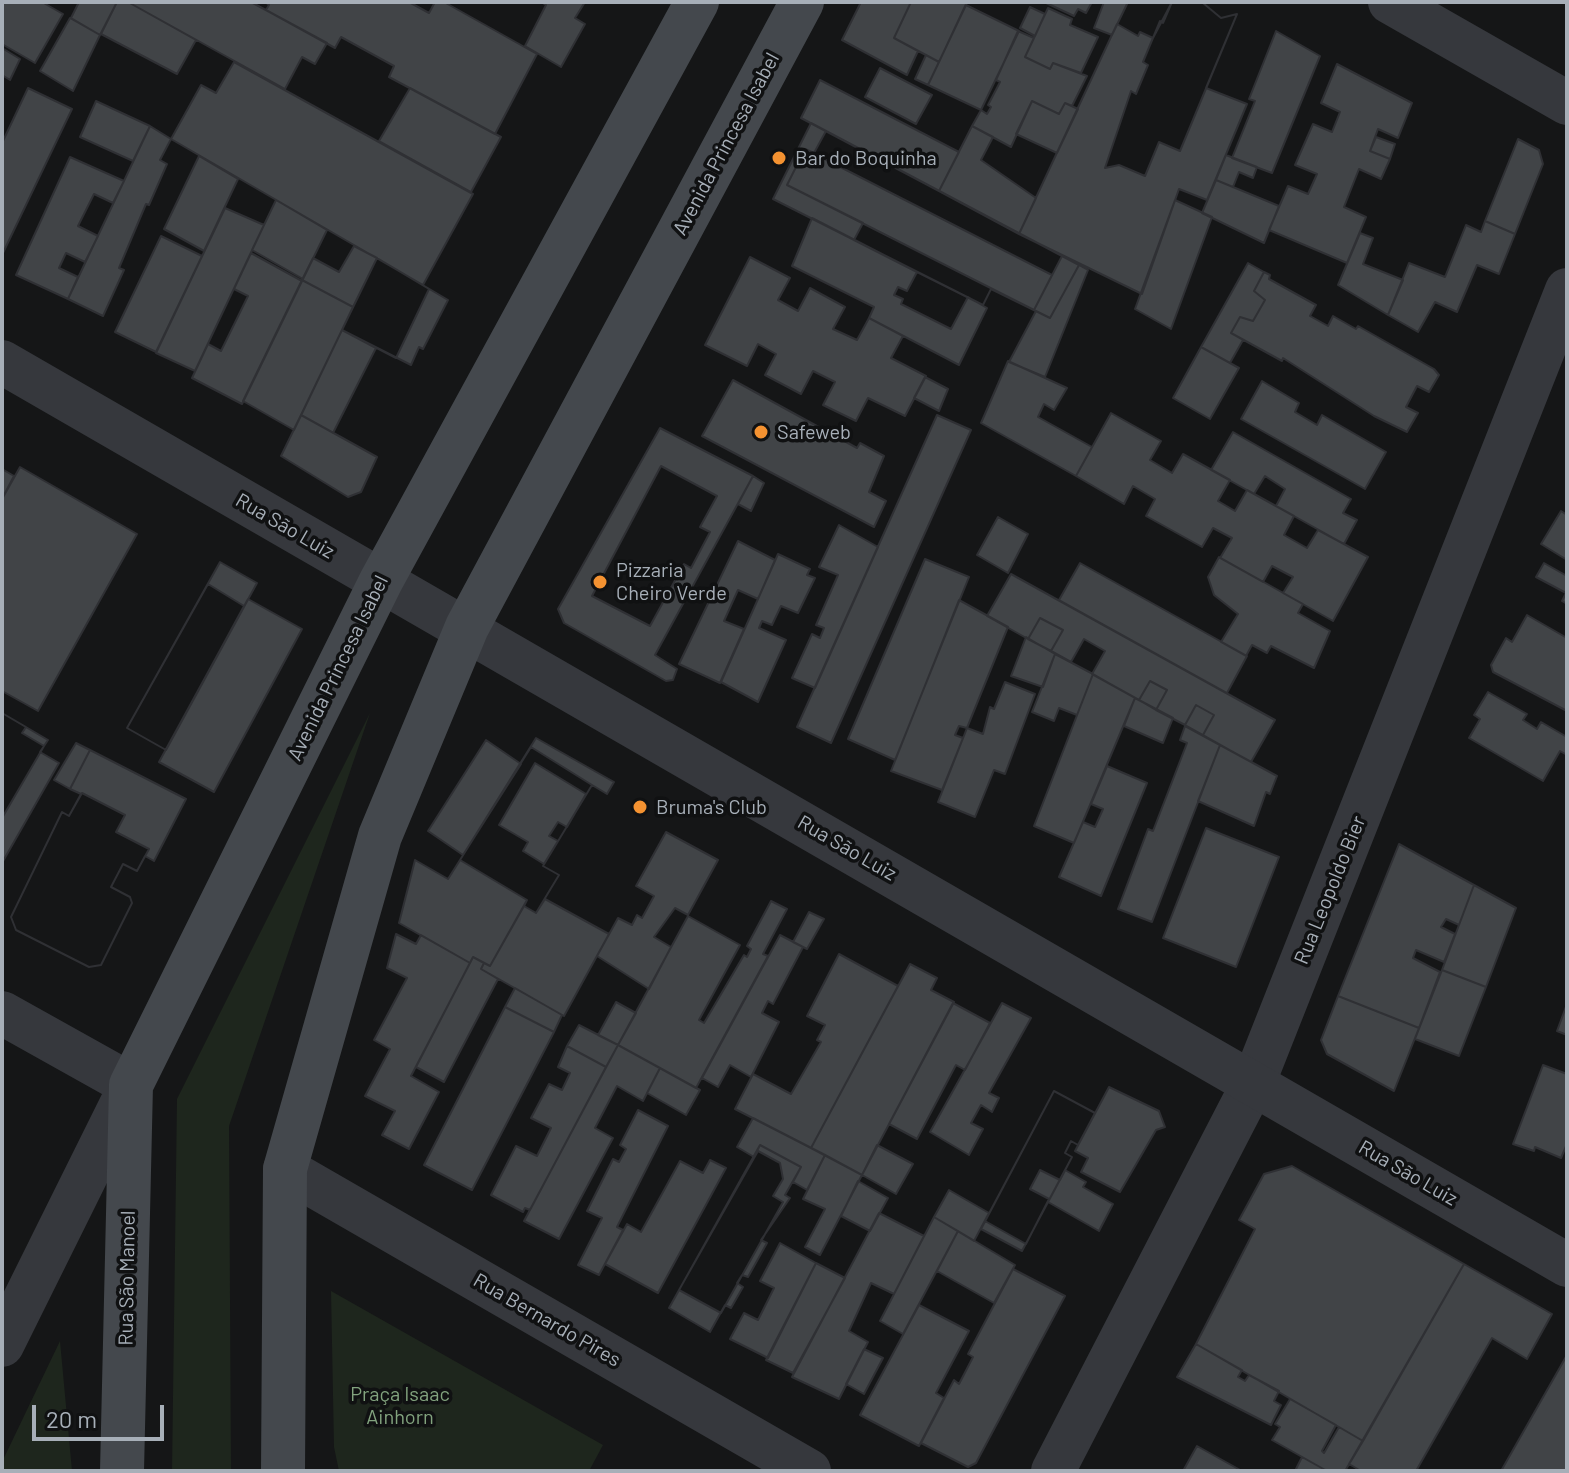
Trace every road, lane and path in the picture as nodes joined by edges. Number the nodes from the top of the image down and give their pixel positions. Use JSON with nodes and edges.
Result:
{"nodes":[{"id":1,"x":697,"y":2,"type":"edge"},
{"id":2,"x":802,"y":2,"type":"edge"},
{"id":3,"x":1390,"y":2,"type":"edge"},
{"id":4,"x":1567,"y":103,"type":"edge"},
{"id":5,"x":1567,"y":290,"type":"edge"},
{"id":6,"x":2,"y":362,"type":"edge"},
{"id":7,"x":381,"y":581,"type":"junction"},
{"id":8,"x":467,"y":627,"type":"junction"},
{"id":9,"x":2,"y":1013,"type":"edge"},
{"id":10,"x":1253,"y":1084,"type":"junction"},
{"id":11,"x":131,"y":1085,"type":"junction"},
{"id":12,"x":285,"y":1169,"type":"junction"},
{"id":13,"x":1567,"y":1265,"type":"edge"},
{"id":14,"x":2,"y":1345,"type":"edge"},
{"id":15,"x":122,"y":1471,"type":"edge"},
{"id":16,"x":283,"y":1471,"type":"edge"},
{"id":17,"x":809,"y":1471,"type":"edge"},
{"id":18,"x":1053,"y":1471,"type":"edge"}],
"edges":[{"from":1,"to":7,"type":"main road","name":"Avenida Princesa Isabel"},
{"from":2,"to":8,"type":"main road","name":"Avenida Princesa Isabel"},
{"from":3,"to":4,"type":"street"},
{"from":5,"to":10,"type":"street","name":"Rua Leopoldo Bier"},
{"from":6,"to":7,"type":"street","name":"Rua São Luiz"},
{"from":7,"to":8,"type":"street","name":"Rua São Luiz"},
{"from":7,"to":11,"type":"main road","name":"Avenida Princesa Isabel"},
{"from":8,"to":10,"type":"street","name":"Rua São Luiz"},
{"from":8,"to":12,"type":"main road","name":"Avenida Princesa Isabel"},
{"from":9,"to":11,"type":"street"},
{"from":10,"to":13,"type":"street","name":"Rua São Luiz"},
{"from":10,"to":18,"type":"street","name":"Rua Leopoldo Bier"},
{"from":11,"to":14,"type":"street","name":"Avenida Princesa Isabel"},
{"from":11,"to":15,"type":"main road","name":"Rua São Manoel"},
{"from":12,"to":16,"type":"main road"},
{"from":12,"to":17,"type":"street","name":"Rua Bernardo Pires"}]}
